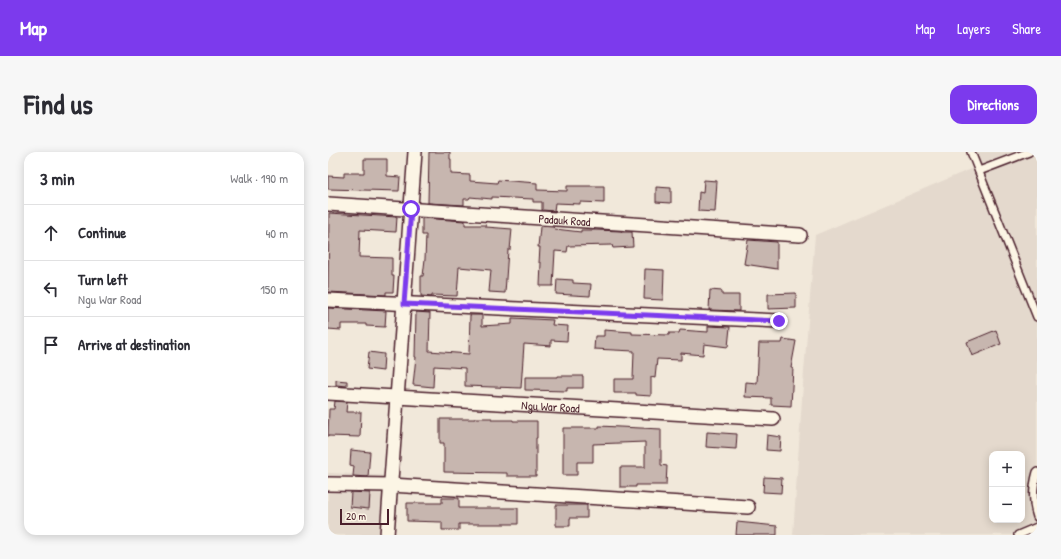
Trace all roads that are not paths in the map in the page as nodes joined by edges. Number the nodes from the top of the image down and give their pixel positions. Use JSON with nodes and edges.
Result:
{"nodes":[{"id":1,"x":415,"y":152,"type":"edge"},
{"id":2,"x":971,"y":152,"type":"edge"},
{"id":3,"x":1029,"y":152,"type":"edge"},
{"id":4,"x":979,"y":171,"type":"junction"},
{"id":5,"x":328,"y":204,"type":"edge"},
{"id":6,"x":411,"y":209,"type":"junction"},
{"id":7,"x":800,"y":236,"type":"dead end"},
{"id":8,"x":328,"y":300,"type":"edge"},
{"id":9,"x":404,"y":304,"type":"junction"},
{"id":10,"x":1037,"y":317,"type":"edge"},
{"id":11,"x":779,"y":321,"type":"dead end"},
{"id":12,"x":328,"y":393,"type":"edge"},
{"id":13,"x":398,"y":397,"type":"junction"},
{"id":14,"x":773,"y":419,"type":"dead end"},
{"id":15,"x":1037,"y":472,"type":"edge"},
{"id":16,"x":328,"y":484,"type":"edge"},
{"id":17,"x":391,"y":485,"type":"junction"},
{"id":18,"x":748,"y":507,"type":"dead end"},
{"id":19,"x":1037,"y":516,"type":"edge"},
{"id":20,"x":1037,"y":528,"type":"edge"},
{"id":21,"x":388,"y":535,"type":"edge"},
{"id":22,"x":1018,"y":535,"type":"edge"}],
"edges":[{"from":1,"to":6,"type":"street"},
{"from":2,"to":4,"type":"lane"},
{"from":3,"to":4,"type":"lane"},
{"from":4,"to":10,"type":"lane"},
{"from":5,"to":6,"type":"street","name":"Padauk Road"},
{"from":6,"to":7,"type":"street","name":"Padauk Road"},
{"from":6,"to":9,"type":"street"},
{"from":8,"to":9,"type":"street"},
{"from":9,"to":11,"type":"street"},
{"from":9,"to":13,"type":"street"},
{"from":12,"to":13,"type":"street","name":"Ngu War Road"},
{"from":13,"to":14,"type":"street","name":"Ngu War Road"},
{"from":13,"to":17,"type":"street"},
{"from":15,"to":19,"type":"lane"},
{"from":16,"to":17,"type":"street"},
{"from":17,"to":18,"type":"street"},
{"from":17,"to":21,"type":"street"},
{"from":20,"to":22,"type":"lane"}]}
